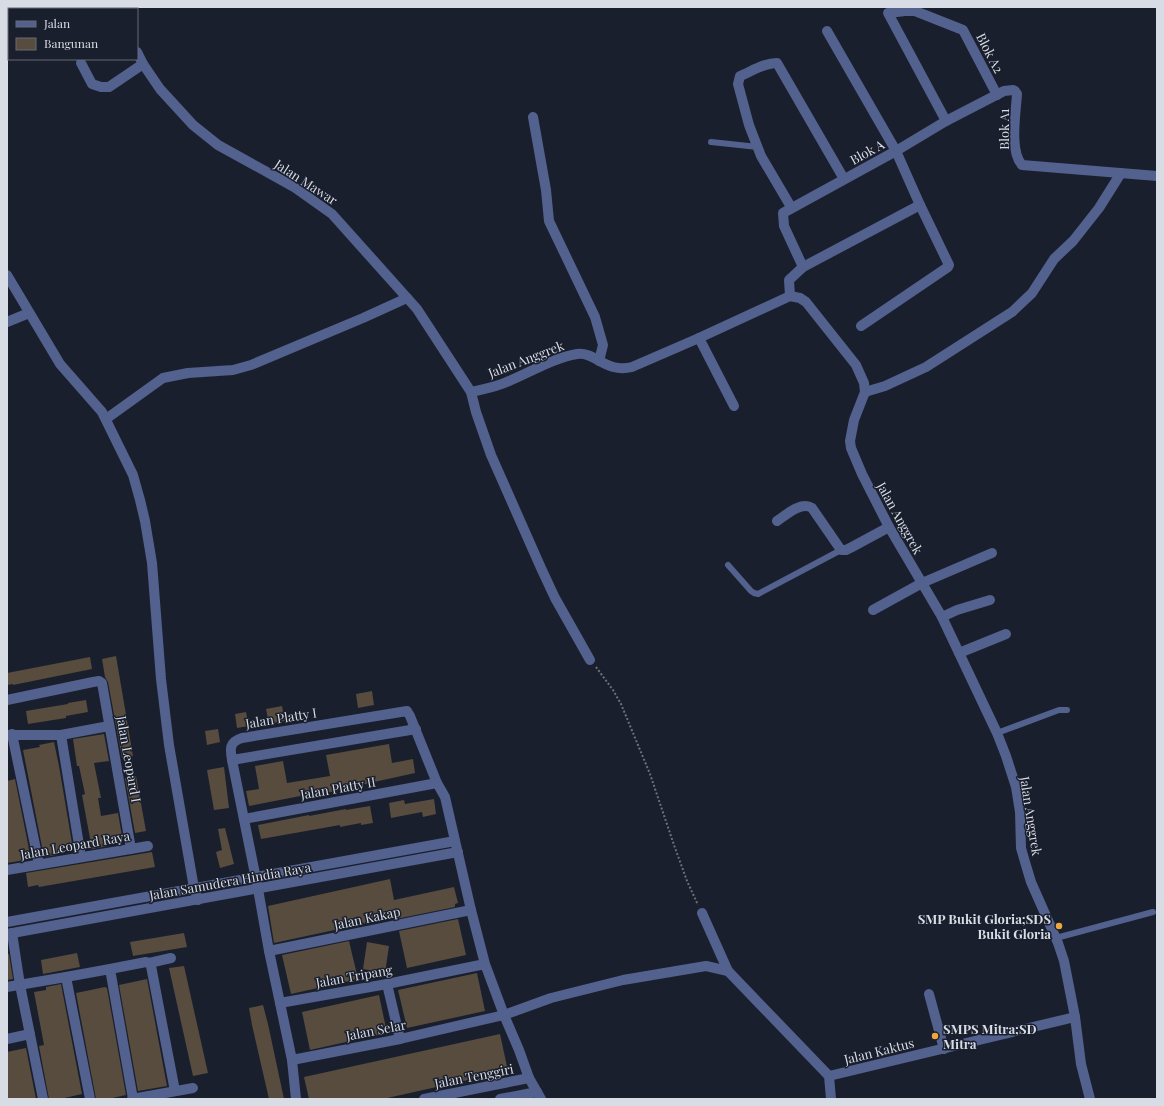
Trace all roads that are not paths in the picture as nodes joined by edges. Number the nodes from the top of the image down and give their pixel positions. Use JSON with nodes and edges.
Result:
{"nodes":[{"id":1,"x":827,"y":30,"type":"dead end"},
{"id":2,"x":138,"y":54,"type":"edge"},
{"id":3,"x":80,"y":63,"type":"dead end"},
{"id":4,"x":143,"y":64,"type":"junction"},
{"id":5,"x":1015,"y":91,"type":"joint"},
{"id":6,"x":997,"y":95,"type":"junction"},
{"id":7,"x":533,"y":118,"type":"dead end"},
{"id":8,"x":946,"y":121,"type":"junction"},
{"id":9,"x":711,"y":142,"type":"dead end"},
{"id":10,"x":758,"y":147,"type":"junction"},
{"id":11,"x":896,"y":151,"type":"junction"},
{"id":12,"x":1121,"y":173,"type":"junction"},
{"id":13,"x":1157,"y":176,"type":"edge"},
{"id":14,"x":844,"y":179,"type":"junction"},
{"id":15,"x":920,"y":205,"type":"junction"},
{"id":16,"x":791,"y":208,"type":"junction"},
{"id":17,"x":803,"y":267,"type":"junction"},
{"id":18,"x":7,"y":275,"type":"edge"},
{"id":19,"x":790,"y":296,"type":"junction"},
{"id":20,"x":407,"y":298,"type":"junction"},
{"id":21,"x":29,"y":313,"type":"junction"},
{"id":22,"x":7,"y":322,"type":"edge"},
{"id":23,"x":861,"y":326,"type":"dead end"},
{"id":24,"x":699,"y":338,"type":"junction"},
{"id":25,"x":599,"y":361,"type":"junction"},
{"id":26,"x":471,"y":392,"type":"junction"},
{"id":27,"x":864,"y":392,"type":"junction"},
{"id":28,"x":734,"y":406,"type":"dead end"},
{"id":29,"x":106,"y":419,"type":"junction"},
{"id":30,"x":777,"y":520,"type":"dead end"},
{"id":31,"x":889,"y":527,"type":"junction"},
{"id":32,"x":841,"y":550,"type":"junction"},
{"id":33,"x":992,"y":553,"type":"dead end"},
{"id":34,"x":728,"y":565,"type":"dead end"},
{"id":35,"x":922,"y":583,"type":"junction"},
{"id":36,"x":990,"y":600,"type":"dead end"},
{"id":37,"x":873,"y":610,"type":"dead end"},
{"id":38,"x":942,"y":617,"type":"junction"},
{"id":39,"x":1006,"y":634,"type":"dead end"},
{"id":40,"x":959,"y":653,"type":"junction"},
{"id":41,"x":590,"y":660,"type":"road end"},
{"id":42,"x":7,"y":700,"type":"edge"},
{"id":43,"x":1067,"y":710,"type":"dead end"},
{"id":44,"x":110,"y":726,"type":"junction"},
{"id":45,"x":416,"y":729,"type":"junction"},
{"id":46,"x":997,"y":733,"type":"junction"},
{"id":47,"x":10,"y":735,"type":"edge"},
{"id":48,"x":61,"y":735,"type":"junction"},
{"id":49,"x":232,"y":760,"type":"junction"},
{"id":50,"x":437,"y":783,"type":"junction"},
{"id":51,"x":244,"y":818,"type":"junction"},
{"id":52,"x":455,"y":841,"type":"junction"},
{"id":53,"x":148,"y":846,"type":"dead end"},
{"id":54,"x":131,"y":849,"type":"junction"},
{"id":55,"x":458,"y":852,"type":"junction"},
{"id":56,"x":82,"y":857,"type":"junction"},
{"id":57,"x":39,"y":864,"type":"junction"},
{"id":58,"x":7,"y":870,"type":"edge"},
{"id":59,"x":256,"y":877,"type":"junction"},
{"id":60,"x":194,"y":888,"type":"junction"},
{"id":61,"x":258,"y":889,"type":"junction"},
{"id":62,"x":175,"y":892,"type":"junction"},
{"id":63,"x":198,"y":900,"type":"junction"},
{"id":64,"x":178,"y":903,"type":"junction"},
{"id":65,"x":471,"y":910,"type":"junction"},
{"id":66,"x":1153,"y":912,"type":"dead end"},
{"id":67,"x":702,"y":913,"type":"road end"},
{"id":68,"x":7,"y":922,"type":"edge"},
{"id":69,"x":9,"y":933,"type":"edge"},
{"id":70,"x":1056,"y":938,"type":"junction"},
{"id":71,"x":269,"y":951,"type":"junction"},
{"id":72,"x":171,"y":958,"type":"dead end"},
{"id":73,"x":149,"y":963,"type":"junction"},
{"id":74,"x":485,"y":964,"type":"junction"},
{"id":75,"x":110,"y":969,"type":"junction"},
{"id":76,"x":728,"y":971,"type":"junction"},
{"id":77,"x":66,"y":977,"type":"junction"},
{"id":78,"x":387,"y":984,"type":"junction"},
{"id":79,"x":20,"y":985,"type":"junction"},
{"id":80,"x":7,"y":987,"type":"edge"},
{"id":81,"x":929,"y":994,"type":"dead end"},
{"id":82,"x":280,"y":1003,"type":"junction"},
{"id":83,"x":504,"y":1015,"type":"junction"},
{"id":84,"x":1075,"y":1017,"type":"junction"},
{"id":85,"x":30,"y":1034,"type":"junction"},
{"id":86,"x":7,"y":1039,"type":"edge"},
{"id":87,"x":400,"y":1039,"type":"junction"},
{"id":88,"x":944,"y":1049,"type":"junction"},
{"id":89,"x":292,"y":1060,"type":"junction"},
{"id":90,"x":829,"y":1076,"type":"junction"},
{"id":91,"x":530,"y":1078,"type":"junction"},
{"id":92,"x":193,"y":1088,"type":"dead end"},
{"id":93,"x":175,"y":1091,"type":"junction"},
{"id":94,"x":539,"y":1095,"type":"edge"},
{"id":95,"x":43,"y":1099,"type":"edge"},
{"id":96,"x":90,"y":1099,"type":"edge"},
{"id":97,"x":133,"y":1099,"type":"edge"},
{"id":98,"x":296,"y":1099,"type":"edge"},
{"id":99,"x":424,"y":1099,"type":"edge"},
{"id":100,"x":500,"y":1099,"type":"edge"},
{"id":101,"x":831,"y":1099,"type":"edge"},
{"id":102,"x":1090,"y":1099,"type":"edge"}],
"edges":[{"from":1,"to":11,"type":"street"},
{"from":2,"to":4,"type":"street","name":"Jalan Mawar"},
{"from":3,"to":4,"type":"street"},
{"from":4,"to":20,"type":"street","name":"Jalan Mawar"},
{"from":5,"to":6,"type":"street","name":"Blok A"},
{"from":5,"to":12,"type":"street","name":"Blok A1"},
{"from":6,"to":8,"type":"street","name":"Blok A"},
{"from":6,"to":8,"type":"street","name":"Blok A2"},
{"from":7,"to":25,"type":"street"},
{"from":8,"to":11,"type":"street","name":"Blok A"},
{"from":9,"to":10,"type":"lane"},
{"from":10,"to":14,"type":"street"},
{"from":10,"to":16,"type":"street"},
{"from":11,"to":14,"type":"street","name":"Blok A"},
{"from":11,"to":15,"type":"street"},
{"from":12,"to":13,"type":"street"},
{"from":12,"to":27,"type":"street"},
{"from":14,"to":16,"type":"street","name":"Blok A"},
{"from":15,"to":17,"type":"street"},
{"from":15,"to":23,"type":"street"},
{"from":16,"to":17,"type":"street"},
{"from":17,"to":19,"type":"street"},
{"from":18,"to":21,"type":"street"},
{"from":19,"to":24,"type":"street","name":"Jalan Anggrek"},
{"from":19,"to":27,"type":"street"},
{"from":20,"to":26,"type":"street","name":"Jalan Mawar"},
{"from":20,"to":29,"type":"street"},
{"from":21,"to":22,"type":"street"},
{"from":21,"to":29,"type":"street"},
{"from":24,"to":25,"type":"street","name":"Jalan Anggrek"},
{"from":24,"to":28,"type":"street"},
{"from":25,"to":26,"type":"street","name":"Jalan Anggrek"},
{"from":26,"to":41,"type":"street","name":"Jalan Mawar"},
{"from":27,"to":31,"type":"street","name":"Jalan Anggrek"},
{"from":29,"to":60,"type":"street"},
{"from":30,"to":32,"type":"street"},
{"from":31,"to":32,"type":"street"},
{"from":31,"to":35,"type":"street","name":"Jalan Anggrek"},
{"from":32,"to":34,"type":"lane"},
{"from":33,"to":35,"type":"street"},
{"from":35,"to":37,"type":"street"},
{"from":35,"to":38,"type":"street","name":"Jalan Anggrek"},
{"from":36,"to":38,"type":"street"},
{"from":38,"to":40,"type":"street","name":"Jalan Anggrek"},
{"from":39,"to":40,"type":"street"},
{"from":40,"to":46,"type":"street","name":"Jalan Anggrek"},
{"from":42,"to":44,"type":"street","name":"Jalan Leopard I"},
{"from":43,"to":46,"type":"lane"},
{"from":44,"to":48,"type":"street"},
{"from":44,"to":54,"type":"street","name":"Jalan Leopard I"},
{"from":45,"to":49,"type":"street"},
{"from":45,"to":49,"type":"street","name":"Jalan Platty I"},
{"from":45,"to":50,"type":"street","name":"Jalan Platty I"},
{"from":46,"to":70,"type":"street","name":"Jalan Anggrek"},
{"from":47,"to":48,"type":"street"},
{"from":47,"to":57,"type":"street"},
{"from":48,"to":56,"type":"street"},
{"from":49,"to":51,"type":"street","name":"Jalan Platty I"},
{"from":50,"to":51,"type":"street","name":"Jalan Platty II"},
{"from":50,"to":52,"type":"street","name":"Jalan Platty I"},
{"from":51,"to":59,"type":"street","name":"Jalan Platty I"},
{"from":52,"to":55,"type":"street","name":"Jalan Platty I"},
{"from":52,"to":59,"type":"street","name":"Jalan Samudera Hindia Raya"},
{"from":53,"to":54,"type":"street","name":"Jalan Leopard Raya"},
{"from":54,"to":56,"type":"street","name":"Jalan Leopard Raya"},
{"from":55,"to":61,"type":"street","name":"Jalan Samudera Hindia Raya"},
{"from":55,"to":65,"type":"street","name":"Jalan Platty I"},
{"from":56,"to":57,"type":"street","name":"Jalan Leopard Raya"},
{"from":57,"to":58,"type":"street","name":"Jalan Leopard Raya"},
{"from":59,"to":60,"type":"street","name":"Jalan Samudera Hindia Raya"},
{"from":59,"to":61,"type":"street","name":"Jalan Platty I"},
{"from":60,"to":62,"type":"street","name":"Jalan Samudera Hindia Raya"},
{"from":60,"to":63,"type":"street"},
{"from":61,"to":63,"type":"street","name":"Jalan Samudera Hindia Raya"},
{"from":61,"to":71,"type":"street","name":"Jalan Platty I"},
{"from":62,"to":64,"type":"street"},
{"from":62,"to":68,"type":"street","name":"Jalan Samudera Hindia Raya"},
{"from":63,"to":64,"type":"street","name":"Jalan Samudera Hindia Raya"},
{"from":64,"to":69,"type":"street","name":"Jalan Samudera Hindia Raya"},
{"from":65,"to":71,"type":"street","name":"Jalan Kakap"},
{"from":65,"to":74,"type":"street","name":"Jalan Platty I"},
{"from":66,"to":70,"type":"lane"},
{"from":67,"to":76,"type":"street"},
{"from":69,"to":79,"type":"street"},
{"from":70,"to":84,"type":"street","name":"Jalan Anggrek"},
{"from":71,"to":82,"type":"street"},
{"from":72,"to":73,"type":"street"},
{"from":73,"to":75,"type":"street"},
{"from":73,"to":93,"type":"street"},
{"from":74,"to":78,"type":"street","name":"Jalan Tripang"},
{"from":74,"to":83,"type":"street","name":"Jalan Platty I"},
{"from":75,"to":77,"type":"street"},
{"from":75,"to":97,"type":"street"},
{"from":76,"to":83,"type":"street","name":"Jalan Selar"},
{"from":76,"to":90,"type":"street"},
{"from":77,"to":79,"type":"street"},
{"from":77,"to":96,"type":"street"},
{"from":78,"to":82,"type":"street","name":"Jalan Tripang"},
{"from":78,"to":87,"type":"street"},
{"from":79,"to":80,"type":"street"},
{"from":79,"to":85,"type":"street"},
{"from":81,"to":88,"type":"street"},
{"from":82,"to":89,"type":"street"},
{"from":83,"to":87,"type":"street","name":"Jalan Selar"},
{"from":83,"to":91,"type":"street","name":"Jalan Platty I"},
{"from":84,"to":88,"type":"street","name":"Jalan Kaktus"},
{"from":84,"to":102,"type":"street","name":"Jalan Anggrek"},
{"from":85,"to":86,"type":"street"},
{"from":85,"to":95,"type":"street"},
{"from":87,"to":89,"type":"street","name":"Jalan Selar"},
{"from":88,"to":90,"type":"street","name":"Jalan Kaktus"},
{"from":89,"to":98,"type":"street"},
{"from":90,"to":101,"type":"street"},
{"from":91,"to":94,"type":"street","name":"Jalan Platty I"},
{"from":91,"to":99,"type":"street","name":"Jalan Tenggiri"},
{"from":92,"to":93,"type":"street"},
{"from":93,"to":97,"type":"street"},
{"from":94,"to":100,"type":"street"}]}
